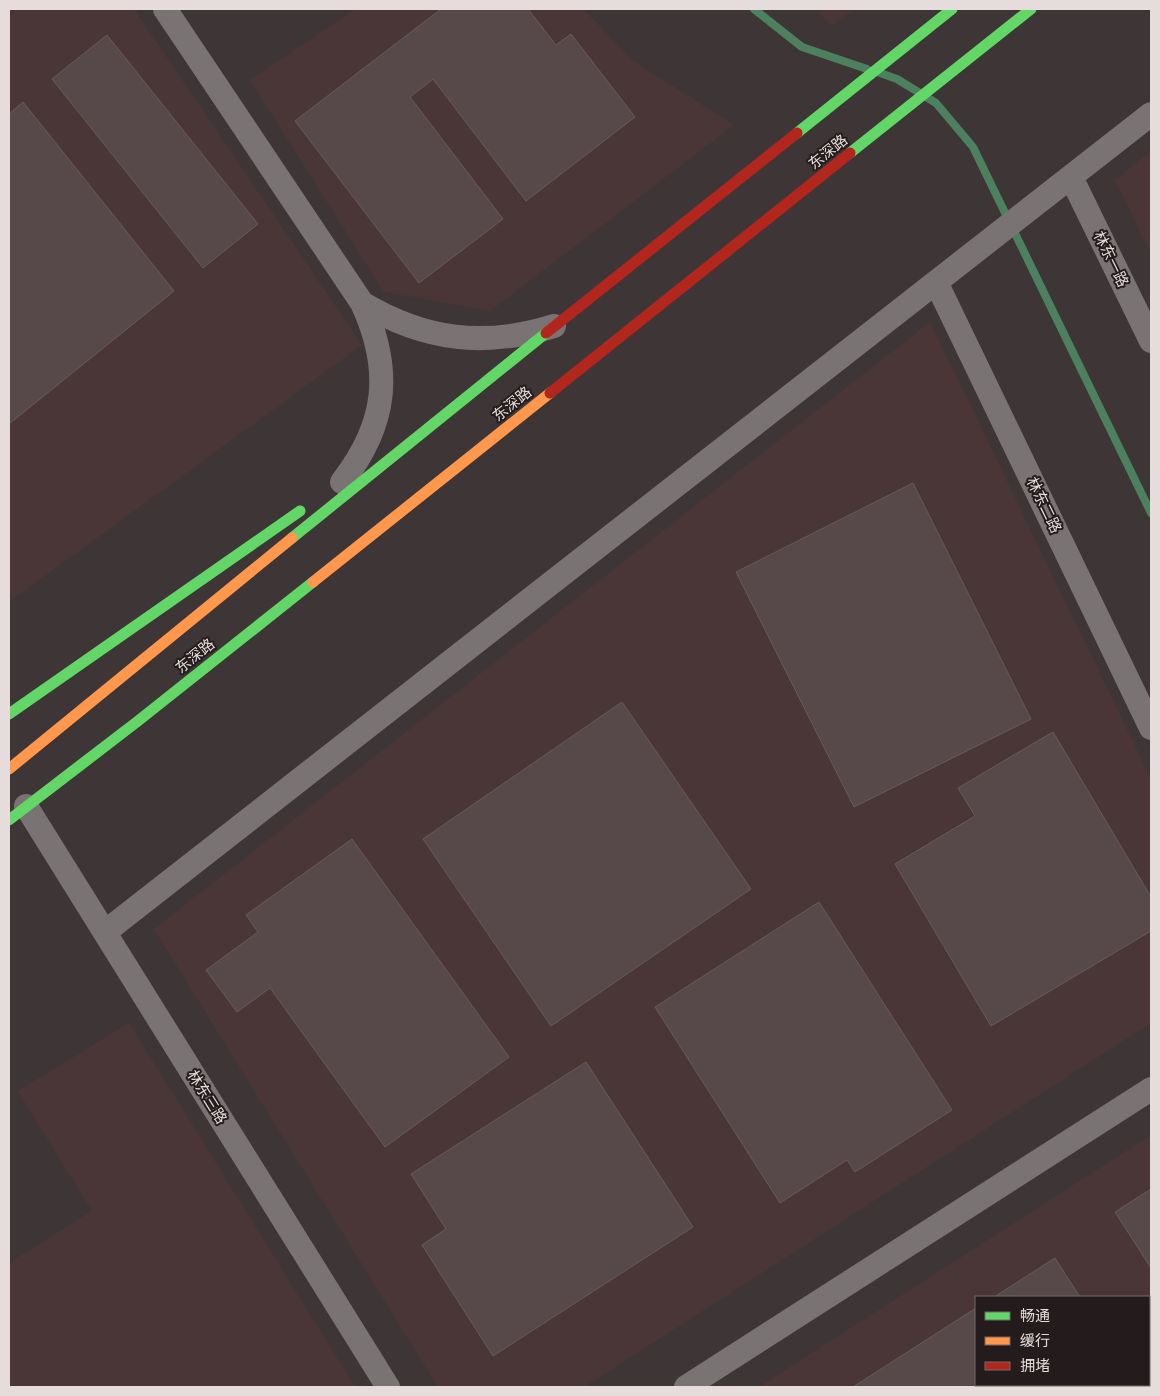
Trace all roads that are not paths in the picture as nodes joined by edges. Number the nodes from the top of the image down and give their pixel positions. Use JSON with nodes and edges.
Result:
{"nodes":[{"id":1,"x":165,"y":9,"type":"edge"},
{"id":2,"x":952,"y":9,"type":"edge"},
{"id":3,"x":1031,"y":9,"type":"edge"},
{"id":4,"x":1151,"y":114,"type":"edge"},
{"id":5,"x":1071,"y":177,"type":"junction"},
{"id":6,"x":936,"y":282,"type":"junction"},
{"id":7,"x":362,"y":303,"type":"junction"},
{"id":8,"x":556,"y":325,"type":"junction"},
{"id":9,"x":1151,"y":341,"type":"edge"},
{"id":10,"x":472,"y":392,"type":"junction"},
{"id":11,"x":338,"y":485,"type":"joint"},
{"id":12,"x":309,"y":505,"type":"dead end"},
{"id":13,"x":9,"y":714,"type":"edge"},
{"id":14,"x":1151,"y":728,"type":"edge"},
{"id":15,"x":9,"y":769,"type":"edge"},
{"id":16,"x":17,"y":813,"type":"edge"},
{"id":17,"x":104,"y":932,"type":"junction"},
{"id":18,"x":1151,"y":1089,"type":"edge"},
{"id":19,"x":388,"y":1387,"type":"edge"},
{"id":20,"x":686,"y":1387,"type":"edge"}],
"edges":[{"from":1,"to":7,"type":"street"},
{"from":2,"to":8,"type":"highway","name":"东深路"},
{"from":3,"to":16,"type":"highway","name":"东深路"},
{"from":4,"to":5,"type":"street"},
{"from":5,"to":6,"type":"street"},
{"from":5,"to":9,"type":"street","name":"林东一路"},
{"from":6,"to":14,"type":"street","name":"林东二路"},
{"from":6,"to":17,"type":"street"},
{"from":7,"to":8,"type":"street"},
{"from":7,"to":11,"type":"street"},
{"from":8,"to":10,"type":"highway","name":"东深路"},
{"from":10,"to":11,"type":"highway"},
{"from":10,"to":15,"type":"highway","name":"东深路"},
{"from":12,"to":13,"type":"highway"},
{"from":16,"to":17,"type":"street","name":"林东三路"},
{"from":17,"to":19,"type":"street","name":"林东三路"},
{"from":18,"to":20,"type":"street"}]}
